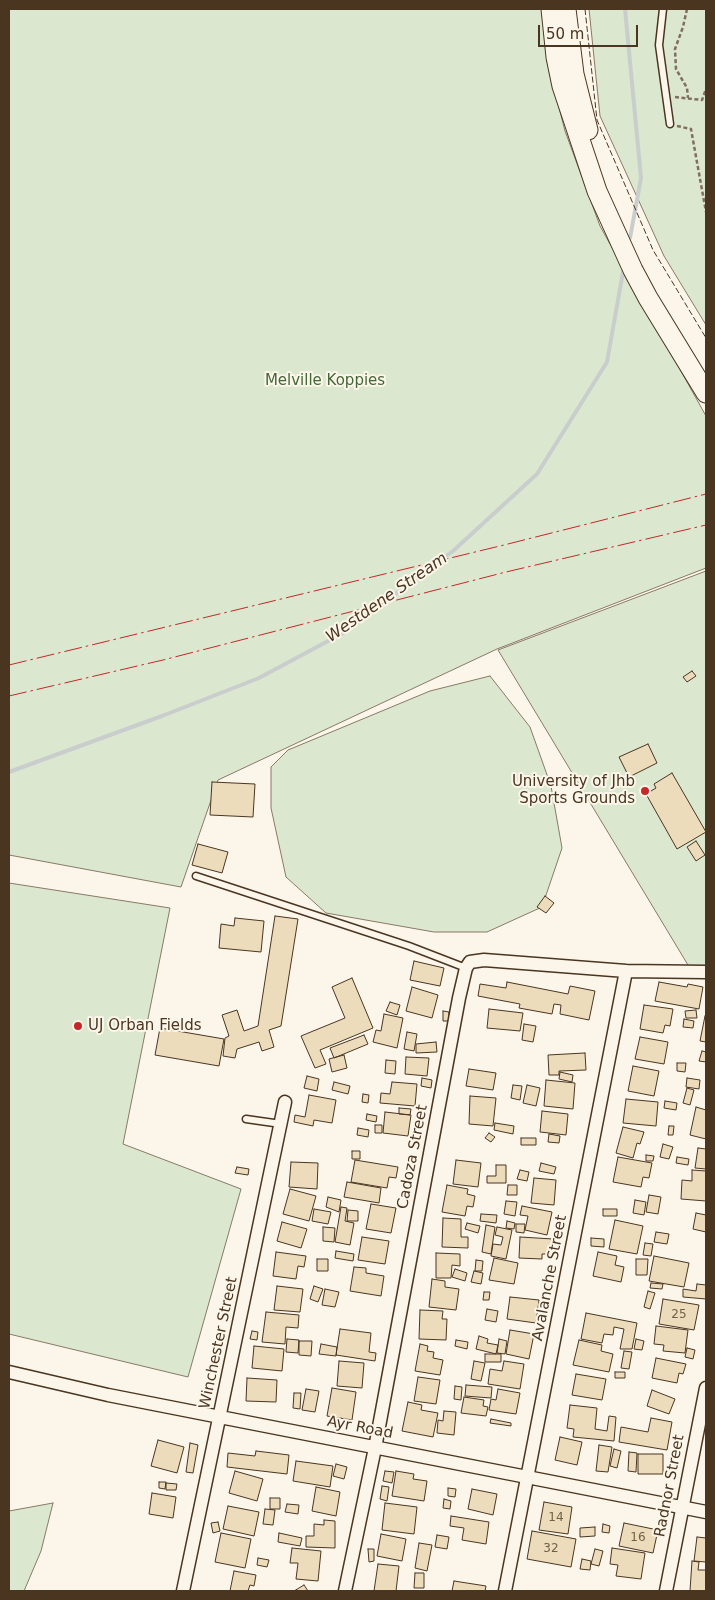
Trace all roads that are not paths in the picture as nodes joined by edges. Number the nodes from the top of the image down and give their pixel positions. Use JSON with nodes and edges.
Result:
{"nodes":[{"id":1,"x":551,"y":9,"type":"edge"},
{"id":2,"x":566,"y":9,"type":"edge"},
{"id":3,"x":663,"y":9,"type":"edge"},
{"id":4,"x":670,"y":124,"type":"road end"},
{"id":5,"x":706,"y":372,"type":"edge"},
{"id":6,"x":706,"y":393,"type":"edge"},
{"id":7,"x":196,"y":876,"type":"dead end"},
{"id":8,"x":466,"y":968,"type":"junction"},
{"id":9,"x":626,"y":971,"type":"junction"},
{"id":10,"x":706,"y":972,"type":"edge"},
{"id":11,"x":285,"y":1102,"type":"dead end"},
{"id":12,"x":246,"y":1119,"type":"dead end"},
{"id":13,"x":280,"y":1124,"type":"junction"},
{"id":14,"x":9,"y":1372,"type":"edge"},
{"id":15,"x":706,"y":1388,"type":"edge"},
{"id":16,"x":220,"y":1417,"type":"junction"},
{"id":17,"x":375,"y":1448,"type":"junction"},
{"id":18,"x":527,"y":1478,"type":"junction"},
{"id":19,"x":683,"y":1507,"type":"junction"},
{"id":20,"x":706,"y":1512,"type":"edge"},
{"id":21,"x":183,"y":1591,"type":"edge"},
{"id":22,"x":345,"y":1591,"type":"edge"},
{"id":23,"x":505,"y":1591,"type":"edge"},
{"id":24,"x":666,"y":1591,"type":"edge"}],
"edges":[{"from":1,"to":6,"type":"main road"},
{"from":2,"to":5,"type":"main road"},
{"from":3,"to":4,"type":"lane"},
{"from":7,"to":8,"type":"lane"},
{"from":8,"to":9,"type":"street"},
{"from":8,"to":17,"type":"street","name":"Cadoza Street"},
{"from":9,"to":10,"type":"street"},
{"from":9,"to":18,"type":"street","name":"Avalanche Street"},
{"from":11,"to":13,"type":"street","name":"Winchester Street"},
{"from":12,"to":13,"type":"lane"},
{"from":13,"to":16,"type":"street","name":"Winchester Street"},
{"from":14,"to":16,"type":"street","name":"Ayr Road"},
{"from":15,"to":19,"type":"street","name":"Radnor Street"},
{"from":16,"to":17,"type":"street","name":"Ayr Road"},
{"from":16,"to":21,"type":"street","name":"Winchester Street"},
{"from":17,"to":18,"type":"street","name":"Ayr Road"},
{"from":17,"to":22,"type":"street","name":"Cadoza Street"},
{"from":18,"to":19,"type":"street","name":"Ayr Road"},
{"from":18,"to":23,"type":"street","name":"Avalanche Street"},
{"from":19,"to":20,"type":"street","name":"Ayr Road"},
{"from":19,"to":24,"type":"street","name":"Radnor Street"}]}
